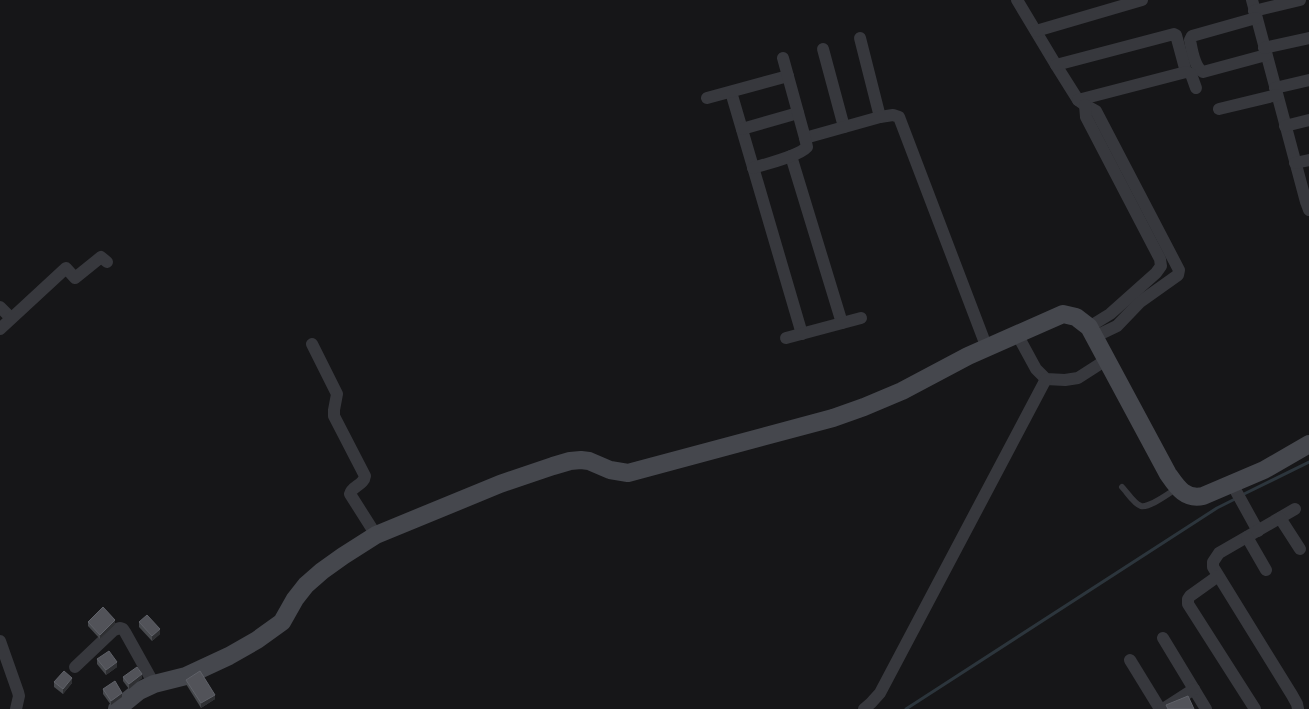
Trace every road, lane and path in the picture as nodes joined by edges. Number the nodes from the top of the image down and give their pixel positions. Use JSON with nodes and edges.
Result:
{"nodes":[{"id":1,"x":1017,"y":0,"type":"edge"},
{"id":2,"x":1142,"y":0,"type":"edge"},
{"id":3,"x":1300,"y":0,"type":"edge"},
{"id":4,"x":1254,"y":10,"type":"edge"},
{"id":5,"x":1036,"y":31,"type":"junction"},
{"id":6,"x":860,"y":38,"type":"dead end"},
{"id":7,"x":1309,"y":38,"type":"edge"},
{"id":8,"x":823,"y":49,"type":"dead end"},
{"id":9,"x":1265,"y":52,"type":"junction"},
{"id":10,"x":783,"y":58,"type":"dead end"},
{"id":11,"x":1056,"y":65,"type":"junction"},
{"id":12,"x":1186,"y":72,"type":"junction"},
{"id":13,"x":788,"y":76,"type":"junction"},
{"id":14,"x":1309,"y":80,"type":"edge"},
{"id":15,"x":1196,"y":88,"type":"dead end"},
{"id":16,"x":1276,"y":91,"type":"junction"},
{"id":17,"x":731,"y":92,"type":"junction"},
{"id":18,"x":707,"y":98,"type":"dead end"},
{"id":19,"x":1082,"y":102,"type":"junction"},
{"id":20,"x":1219,"y":109,"type":"dead end"},
{"id":21,"x":798,"y":113,"type":"junction"},
{"id":22,"x":880,"y":117,"type":"junction"},
{"id":23,"x":1309,"y":120,"type":"edge"},
{"id":24,"x":1285,"y":126,"type":"junction"},
{"id":25,"x":844,"y":127,"type":"junction"},
{"id":26,"x":742,"y":129,"type":"junction"},
{"id":27,"x":806,"y":138,"type":"junction"},
{"id":28,"x":791,"y":156,"type":"junction"},
{"id":29,"x":1309,"y":160,"type":"edge"},
{"id":30,"x":1295,"y":163,"type":"junction"},
{"id":31,"x":753,"y":168,"type":"junction"},
{"id":32,"x":1308,"y":204,"type":"edge"},
{"id":33,"x":107,"y":262,"type":"dead end"},
{"id":34,"x":0,"y":307,"type":"edge"},
{"id":35,"x":11,"y":318,"type":"junction"},
{"id":36,"x":861,"y":318,"type":"dead end"},
{"id":37,"x":842,"y":323,"type":"junction"},
{"id":38,"x":0,"y":329,"type":"edge"},
{"id":39,"x":1091,"y":332,"type":"junction"},
{"id":40,"x":802,"y":334,"type":"junction"},
{"id":41,"x":1017,"y":334,"type":"junction"},
{"id":42,"x":786,"y":338,"type":"dead end"},
{"id":43,"x":312,"y":344,"type":"dead end"},
{"id":44,"x":987,"y":348,"type":"junction"},
{"id":45,"x":1106,"y":360,"type":"junction"},
{"id":46,"x":1046,"y":379,"type":"junction"},
{"id":47,"x":1309,"y":444,"type":"edge"},
{"id":48,"x":1122,"y":487,"type":"dead end"},
{"id":49,"x":1178,"y":488,"type":"junction"},
{"id":50,"x":1234,"y":488,"type":"junction"},
{"id":51,"x":1296,"y":508,"type":"dead end"},
{"id":52,"x":1280,"y":518,"type":"junction"},
{"id":53,"x":1252,"y":534,"type":"junction"},
{"id":54,"x":376,"y":535,"type":"junction"},
{"id":55,"x":1300,"y":549,"type":"dead end"},
{"id":56,"x":1266,"y":570,"type":"dead end"},
{"id":57,"x":1218,"y":576,"type":"junction"},
{"id":58,"x":1163,"y":638,"type":"dead end"},
{"id":59,"x":0,"y":641,"type":"edge"},
{"id":60,"x":1130,"y":660,"type":"dead end"},
{"id":61,"x":75,"y":667,"type":"dead end"},
{"id":62,"x":154,"y":684,"type":"junction"},
{"id":63,"x":1194,"y":689,"type":"junction"},
{"id":64,"x":16,"y":709,"type":"edge"},
{"id":65,"x":117,"y":709,"type":"edge"},
{"id":66,"x":864,"y":709,"type":"edge"},
{"id":67,"x":1162,"y":709,"type":"edge"},
{"id":68,"x":1206,"y":709,"type":"edge"},
{"id":69,"x":1255,"y":709,"type":"edge"},
{"id":70,"x":1298,"y":709,"type":"edge"}],
"edges":[{"from":1,"to":5,"type":"street"},
{"from":2,"to":5,"type":"street"},
{"from":3,"to":4,"type":"street"},
{"from":4,"to":9,"type":"street"},
{"from":4,"to":9,"type":"street"},
{"from":5,"to":11,"type":"street"},
{"from":6,"to":22,"type":"street"},
{"from":7,"to":9,"type":"street"},
{"from":8,"to":25,"type":"street"},
{"from":9,"to":16,"type":"street"},
{"from":10,"to":13,"type":"street"},
{"from":11,"to":12,"type":"street"},
{"from":11,"to":19,"type":"street"},
{"from":12,"to":15,"type":"street"},
{"from":12,"to":19,"type":"street"},
{"from":13,"to":17,"type":"street"},
{"from":13,"to":21,"type":"street"},
{"from":14,"to":16,"type":"street"},
{"from":16,"to":20,"type":"street"},
{"from":16,"to":24,"type":"street"},
{"from":17,"to":18,"type":"street"},
{"from":17,"to":26,"type":"street"},
{"from":19,"to":39,"type":"street"},
{"from":19,"to":39,"type":"street"},
{"from":21,"to":26,"type":"street"},
{"from":21,"to":27,"type":"street"},
{"from":22,"to":25,"type":"street"},
{"from":22,"to":44,"type":"street"},
{"from":23,"to":24,"type":"street"},
{"from":24,"to":30,"type":"street"},
{"from":25,"to":27,"type":"street"},
{"from":26,"to":31,"type":"street"},
{"from":27,"to":28,"type":"street"},
{"from":28,"to":31,"type":"street"},
{"from":28,"to":37,"type":"street"},
{"from":29,"to":30,"type":"street"},
{"from":30,"to":32,"type":"street"},
{"from":31,"to":40,"type":"street"},
{"from":33,"to":35,"type":"street"},
{"from":34,"to":35,"type":"street"},
{"from":35,"to":38,"type":"street"},
{"from":36,"to":37,"type":"street"},
{"from":37,"to":40,"type":"street"},
{"from":39,"to":41,"type":"street"},
{"from":39,"to":45,"type":"street"},
{"from":40,"to":42,"type":"street"},
{"from":41,"to":44,"type":"street"},
{"from":41,"to":46,"type":"street"},
{"from":43,"to":54,"type":"street"},
{"from":44,"to":54,"type":"street"},
{"from":45,"to":46,"type":"street"},
{"from":45,"to":49,"type":"street"},
{"from":46,"to":66,"type":"street"},
{"from":47,"to":50,"type":"street"},
{"from":48,"to":49,"type":"lane"},
{"from":49,"to":50,"type":"street"},
{"from":50,"to":53,"type":"street"},
{"from":51,"to":52,"type":"street"},
{"from":52,"to":53,"type":"street"},
{"from":52,"to":55,"type":"street"},
{"from":53,"to":56,"type":"street"},
{"from":53,"to":57,"type":"street"},
{"from":54,"to":62,"type":"street"},
{"from":57,"to":69,"type":"street"},
{"from":57,"to":70,"type":"street"},
{"from":58,"to":63,"type":"street"},
{"from":59,"to":64,"type":"street"},
{"from":60,"to":67,"type":"street"},
{"from":61,"to":62,"type":"street"},
{"from":62,"to":65,"type":"street"},
{"from":63,"to":67,"type":"street"},
{"from":63,"to":68,"type":"street"}]}
